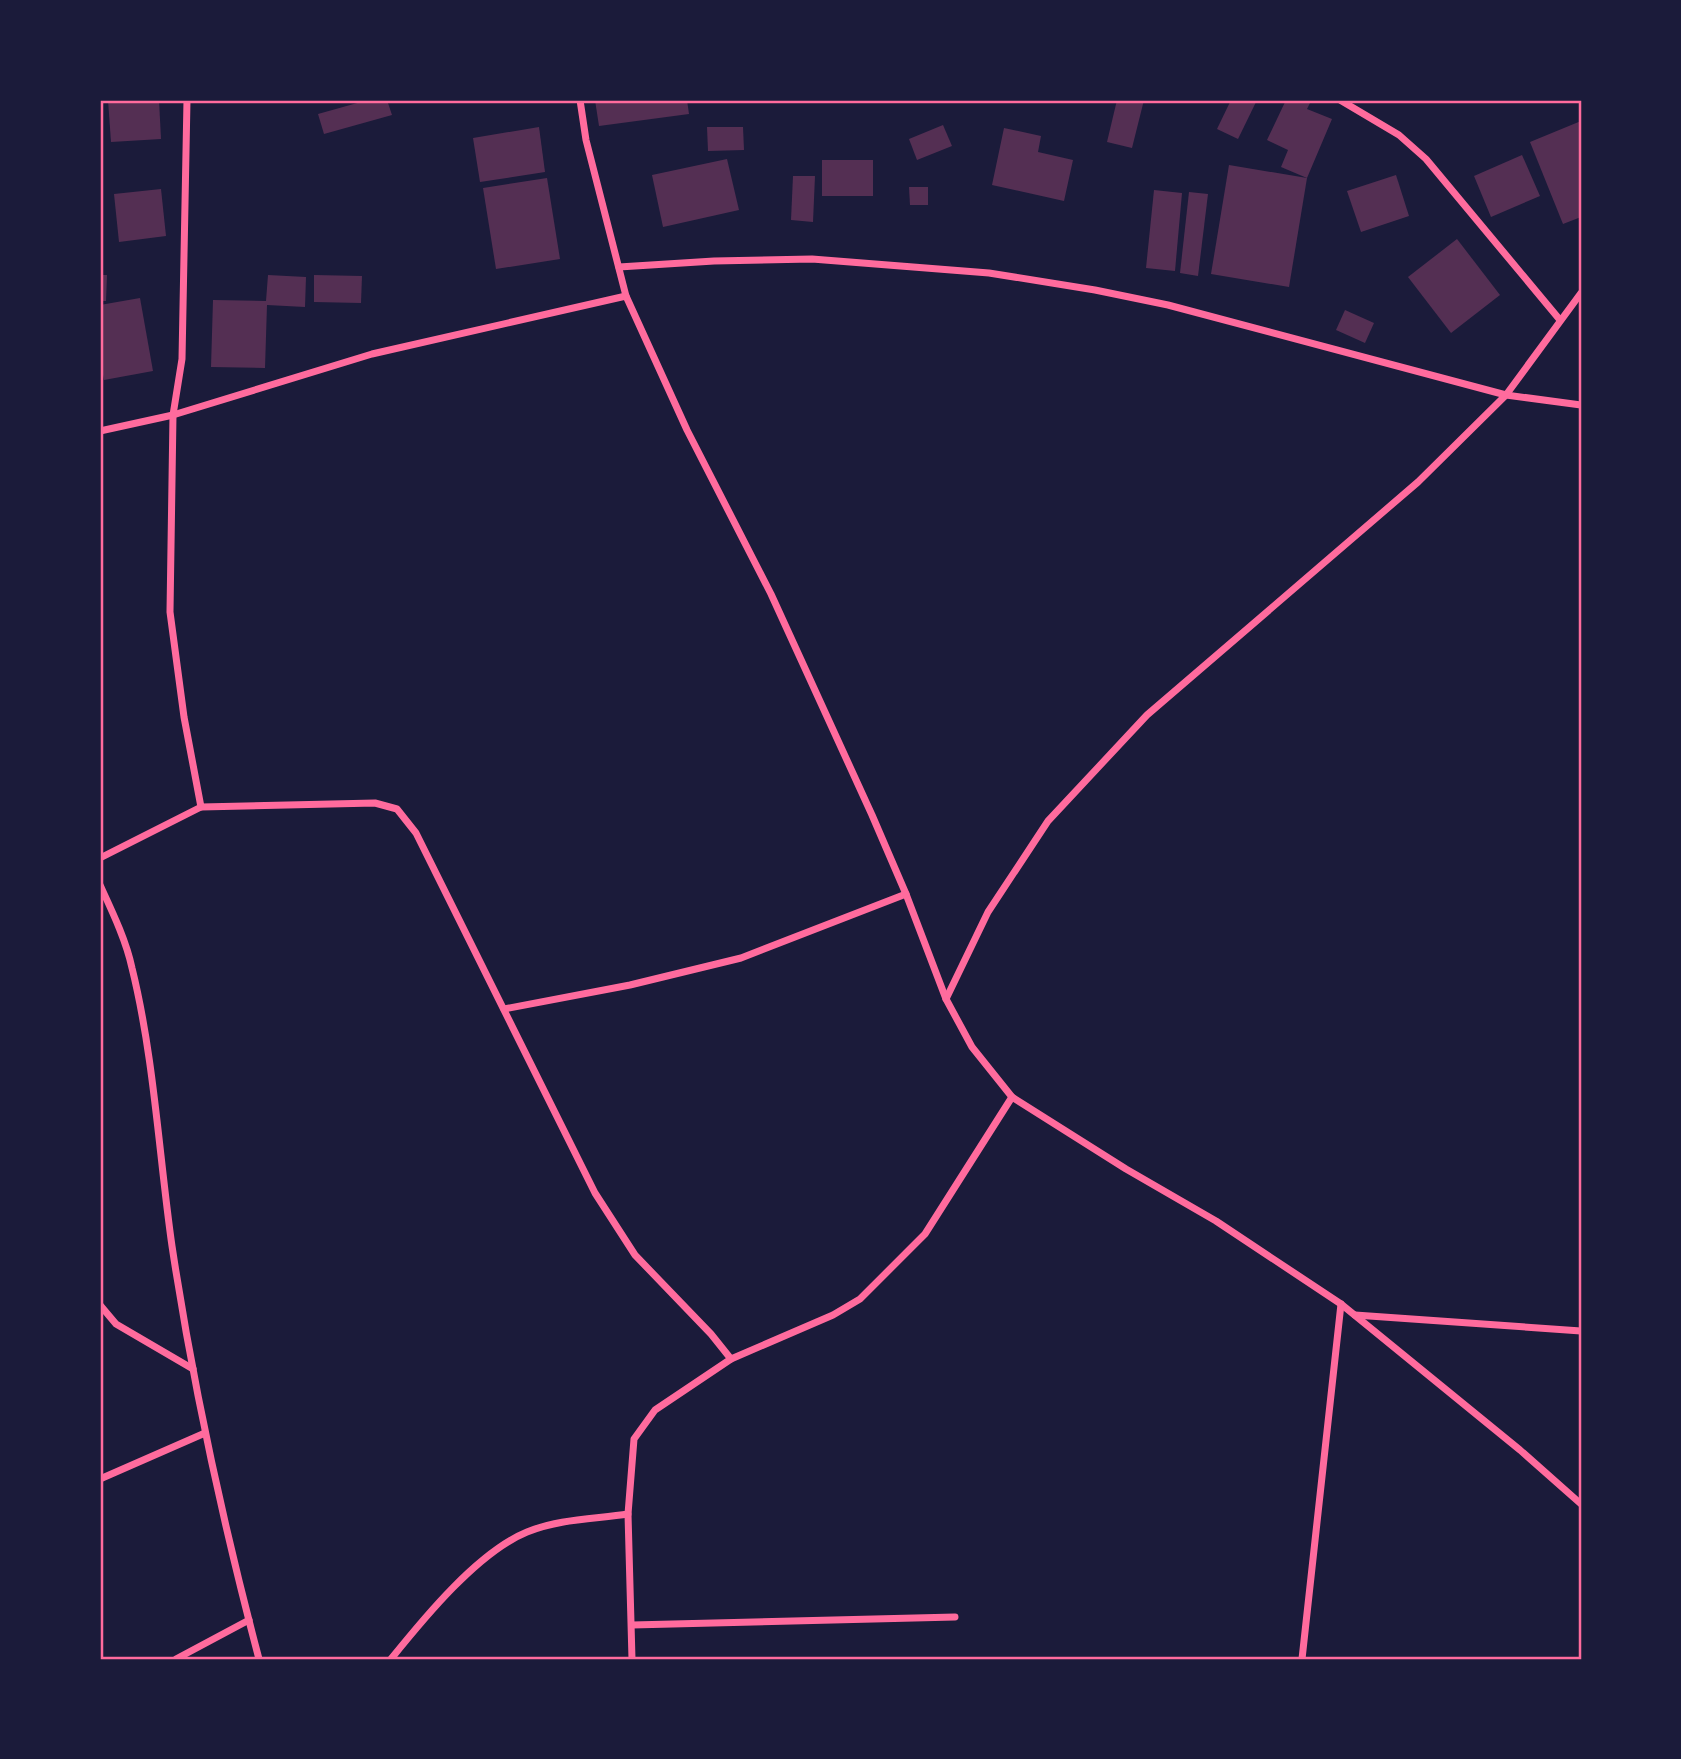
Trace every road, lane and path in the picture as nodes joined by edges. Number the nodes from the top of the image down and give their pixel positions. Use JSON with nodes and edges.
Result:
{"nodes":[{"id":1,"x":187,"y":100,"type":"edge"},
{"id":2,"x":580,"y":100,"type":"edge"},
{"id":3,"x":1340,"y":100,"type":"edge"},
{"id":4,"x":619,"y":267,"type":"junction"},
{"id":5,"x":1581,"y":293,"type":"edge"},
{"id":6,"x":626,"y":296,"type":"junction"},
{"id":7,"x":1560,"y":320,"type":"junction"},
{"id":8,"x":1506,"y":395,"type":"junction"},
{"id":9,"x":1581,"y":405,"type":"edge"},
{"id":10,"x":173,"y":415,"type":"junction"},
{"id":11,"x":100,"y":431,"type":"edge"},
{"id":12,"x":201,"y":807,"type":"junction"},
{"id":13,"x":100,"y":858,"type":"edge"},
{"id":14,"x":100,"y":885,"type":"edge"},
{"id":15,"x":906,"y":894,"type":"junction"},
{"id":16,"x":946,"y":999,"type":"junction"},
{"id":17,"x":505,"y":1009,"type":"junction"},
{"id":18,"x":1012,"y":1097,"type":"junction"},
{"id":19,"x":1341,"y":1304,"type":"junction"},
{"id":20,"x":100,"y":1305,"type":"edge"},
{"id":21,"x":1354,"y":1315,"type":"junction"},
{"id":22,"x":1581,"y":1331,"type":"edge"},
{"id":23,"x":731,"y":1359,"type":"junction"},
{"id":24,"x":193,"y":1369,"type":"junction"},
{"id":25,"x":205,"y":1433,"type":"junction"},
{"id":26,"x":100,"y":1479,"type":"edge"},
{"id":27,"x":1581,"y":1504,"type":"edge"},
{"id":28,"x":628,"y":1514,"type":"junction"},
{"id":29,"x":955,"y":1617,"type":"dead end"},
{"id":30,"x":249,"y":1620,"type":"junction"},
{"id":31,"x":632,"y":1625,"type":"junction"},
{"id":32,"x":176,"y":1659,"type":"edge"},
{"id":33,"x":259,"y":1659,"type":"edge"},
{"id":34,"x":391,"y":1659,"type":"edge"},
{"id":35,"x":632,"y":1659,"type":"edge"},
{"id":36,"x":1302,"y":1659,"type":"edge"}],
"edges":[{"from":1,"to":10,"type":"street"},
{"from":2,"to":4,"type":"street"},
{"from":3,"to":7,"type":"street"},
{"from":4,"to":6,"type":"street"},
{"from":4,"to":8,"type":"street"},
{"from":5,"to":7,"type":"street"},
{"from":6,"to":10,"type":"street"},
{"from":6,"to":15,"type":"street"},
{"from":7,"to":8,"type":"street"},
{"from":8,"to":9,"type":"street"},
{"from":8,"to":16,"type":"street"},
{"from":10,"to":11,"type":"street"},
{"from":10,"to":12,"type":"street"},
{"from":12,"to":13,"type":"street"},
{"from":12,"to":17,"type":"street"},
{"from":14,"to":24,"type":"street"},
{"from":15,"to":16,"type":"street"},
{"from":15,"to":17,"type":"street"},
{"from":16,"to":18,"type":"street"},
{"from":17,"to":23,"type":"street"},
{"from":18,"to":19,"type":"street"},
{"from":18,"to":23,"type":"street"},
{"from":19,"to":21,"type":"street"},
{"from":19,"to":36,"type":"street"},
{"from":20,"to":24,"type":"street"},
{"from":21,"to":22,"type":"street"},
{"from":21,"to":27,"type":"street"},
{"from":23,"to":28,"type":"street"},
{"from":24,"to":25,"type":"street"},
{"from":25,"to":26,"type":"street"},
{"from":25,"to":30,"type":"street"},
{"from":28,"to":31,"type":"street"},
{"from":28,"to":34,"type":"street"},
{"from":29,"to":31,"type":"street"},
{"from":30,"to":32,"type":"street"},
{"from":30,"to":33,"type":"street"},
{"from":31,"to":35,"type":"street"}]}
